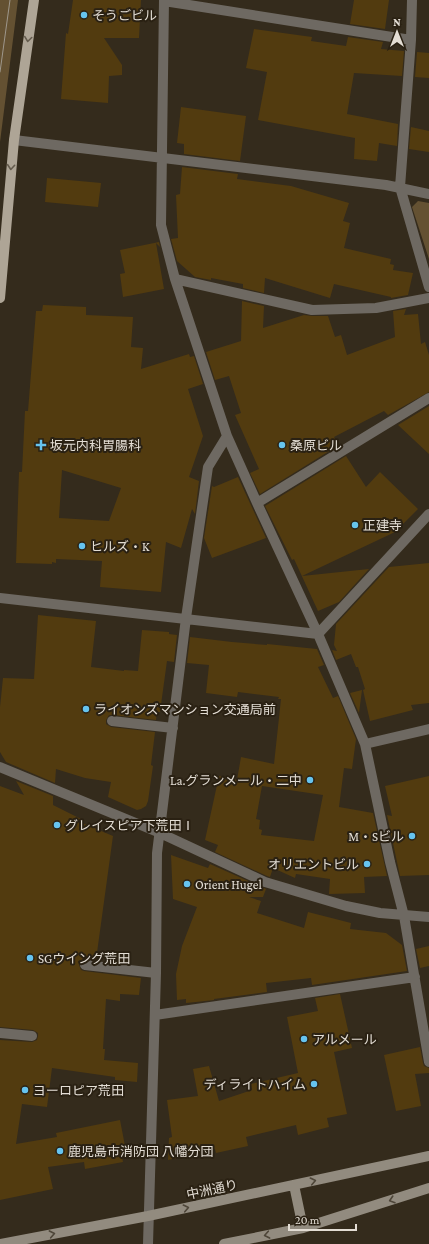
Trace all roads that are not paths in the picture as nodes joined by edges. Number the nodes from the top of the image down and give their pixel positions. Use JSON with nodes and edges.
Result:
{"nodes":[{"id":1,"x":34,"y":0,"type":"edge"},
{"id":2,"x":412,"y":0,"type":"edge"},
{"id":3,"x":164,"y":1,"type":"edge"},
{"id":4,"x":411,"y":40,"type":"junction"},
{"id":5,"x":14,"y":140,"type":"junction"},
{"id":6,"x":162,"y":158,"type":"junction"},
{"id":7,"x":400,"y":187,"type":"junction"},
{"id":8,"x":429,"y":194,"type":"edge"},
{"id":9,"x":175,"y":279,"type":"junction"},
{"id":10,"x":429,"y":287,"type":"edge"},
{"id":11,"x":0,"y":298,"type":"edge"},
{"id":12,"x":429,"y":298,"type":"edge"},
{"id":13,"x":429,"y":398,"type":"edge"},
{"id":14,"x":227,"y":436,"type":"junction"},
{"id":15,"x":257,"y":503,"type":"junction"},
{"id":16,"x":429,"y":514,"type":"edge"},
{"id":17,"x":0,"y":598,"type":"edge"},
{"id":18,"x":186,"y":618,"type":"junction"},
{"id":19,"x":318,"y":634,"type":"junction"},
{"id":20,"x":112,"y":721,"type":"dead end"},
{"id":21,"x":173,"y":728,"type":"junction"},
{"id":22,"x":429,"y":729,"type":"edge"},
{"id":23,"x":365,"y":744,"type":"junction"},
{"id":24,"x":0,"y":767,"type":"edge"},
{"id":25,"x":160,"y":833,"type":"junction"},
{"id":26,"x":404,"y":916,"type":"junction"},
{"id":27,"x":429,"y":917,"type":"edge"},
{"id":28,"x":85,"y":965,"type":"dead end"},
{"id":29,"x":156,"y":973,"type":"junction"},
{"id":30,"x":415,"y":977,"type":"junction"},
{"id":31,"x":155,"y":1015,"type":"junction"},
{"id":32,"x":0,"y":1033,"type":"edge"},
{"id":33,"x":32,"y":1036,"type":"dead end"},
{"id":34,"x":429,"y":1062,"type":"edge"},
{"id":35,"x":429,"y":1156,"type":"edge"},
{"id":36,"x":294,"y":1185,"type":"junction"},
{"id":37,"x":429,"y":1188,"type":"edge"},
{"id":38,"x":148,"y":1216,"type":"junction"},
{"id":39,"x":303,"y":1228,"type":"junction"},
{"id":40,"x":0,"y":1244,"type":"edge"},
{"id":41,"x":148,"y":1244,"type":"edge"},
{"id":42,"x":224,"y":1244,"type":"edge"}],
"edges":[{"from":1,"to":5,"type":"main road","one_way":true},
{"from":2,"to":4,"type":"street"},
{"from":3,"to":4,"type":"street"},
{"from":3,"to":6,"type":"street"},
{"from":4,"to":7,"type":"street"},
{"from":5,"to":6,"type":"street"},
{"from":5,"to":11,"type":"main road","one_way":true},
{"from":6,"to":7,"type":"street"},
{"from":6,"to":9,"type":"street"},
{"from":7,"to":8,"type":"street"},
{"from":7,"to":10,"type":"street"},
{"from":9,"to":12,"type":"street"},
{"from":9,"to":14,"type":"street"},
{"from":13,"to":15,"type":"street"},
{"from":14,"to":15,"type":"street"},
{"from":14,"to":18,"type":"street"},
{"from":15,"to":19,"type":"street"},
{"from":16,"to":19,"type":"street"},
{"from":17,"to":18,"type":"street"},
{"from":18,"to":19,"type":"street"},
{"from":18,"to":21,"type":"street"},
{"from":19,"to":23,"type":"street"},
{"from":20,"to":21,"type":"street"},
{"from":21,"to":25,"type":"street"},
{"from":22,"to":23,"type":"street"},
{"from":23,"to":26,"type":"street"},
{"from":24,"to":25,"type":"street"},
{"from":25,"to":26,"type":"street"},
{"from":25,"to":29,"type":"street"},
{"from":26,"to":27,"type":"street"},
{"from":26,"to":30,"type":"street"},
{"from":28,"to":29,"type":"street"},
{"from":29,"to":31,"type":"street"},
{"from":30,"to":31,"type":"street"},
{"from":30,"to":34,"type":"street"},
{"from":31,"to":38,"type":"street"},
{"from":32,"to":33,"type":"street"},
{"from":36,"to":35,"type":"street","name":"中洲通り","one_way":true},
{"from":38,"to":36,"type":"street","name":"中洲通り","one_way":true},
{"from":36,"to":39,"type":"street"},
{"from":37,"to":39,"type":"street","one_way":true},
{"from":40,"to":38,"type":"street","name":"中洲通り","one_way":true},
{"from":38,"to":41,"type":"street"},
{"from":39,"to":42,"type":"street","one_way":true}]}
